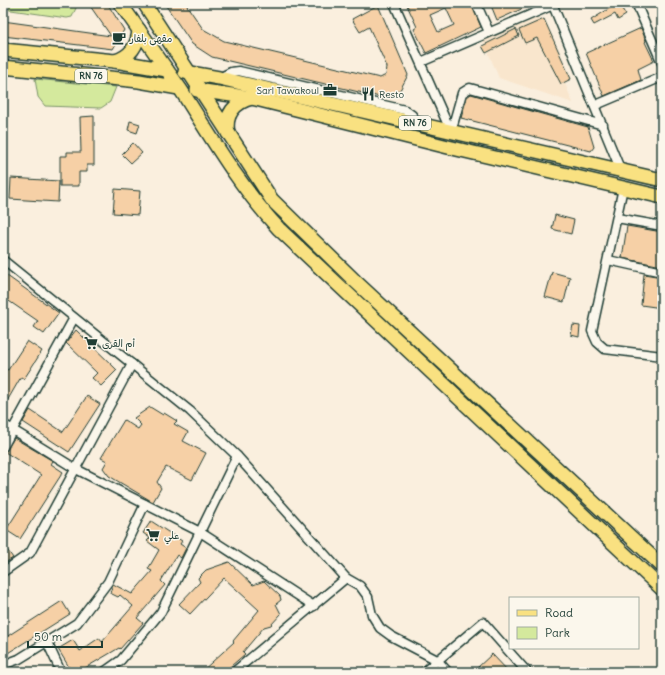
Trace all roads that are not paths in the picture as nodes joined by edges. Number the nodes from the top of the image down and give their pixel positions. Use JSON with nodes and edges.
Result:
{"nodes":[{"id":1,"x":120,"y":3,"type":"edge"},
{"id":2,"x":144,"y":3,"type":"edge"},
{"id":3,"x":394,"y":3,"type":"edge"},
{"id":4,"x":476,"y":3,"type":"edge"},
{"id":5,"x":636,"y":3,"type":"edge"},
{"id":6,"x":552,"y":4,"type":"edge"},
{"id":7,"x":139,"y":30,"type":"junction"},
{"id":8,"x":489,"y":32,"type":"junction"},
{"id":9,"x":3,"y":50,"type":"edge"},
{"id":10,"x":32,"y":53,"type":"junction"},
{"id":11,"x":115,"y":61,"type":"junction"},
{"id":12,"x":421,"y":62,"type":"junction"},
{"id":13,"x":662,"y":63,"type":"edge"},
{"id":14,"x":3,"y":67,"type":"edge"},
{"id":15,"x":32,"y":70,"type":"junction"},
{"id":16,"x":167,"y":70,"type":"junction"},
{"id":17,"x":191,"y":73,"type":"junction"},
{"id":18,"x":662,"y":77,"type":"edge"},
{"id":19,"x":179,"y":88,"type":"junction"},
{"id":20,"x":202,"y":91,"type":"junction"},
{"id":21,"x":252,"y":98,"type":"junction"},
{"id":22,"x":596,"y":105,"type":"junction"},
{"id":23,"x":603,"y":125,"type":"junction"},
{"id":24,"x":451,"y":132,"type":"junction"},
{"id":25,"x":228,"y":133,"type":"junction"},
{"id":26,"x":448,"y":147,"type":"junction"},
{"id":27,"x":624,"y":171,"type":"junction"},
{"id":28,"x":662,"y":180,"type":"edge"},
{"id":29,"x":623,"y":188,"type":"junction"},
{"id":30,"x":662,"y":197,"type":"edge"},
{"id":31,"x":617,"y":218,"type":"junction"},
{"id":32,"x":662,"y":226,"type":"edge"},
{"id":33,"x":3,"y":260,"type":"edge"},
{"id":34,"x":608,"y":260,"type":"junction"},
{"id":35,"x":662,"y":272,"type":"edge"},
{"id":36,"x":74,"y":318,"type":"junction"},
{"id":37,"x":662,"y":356,"type":"edge"},
{"id":38,"x":132,"y":364,"type":"junction"},
{"id":39,"x":3,"y":424,"type":"edge"},
{"id":40,"x":12,"y":429,"type":"junction"},
{"id":41,"x":3,"y":447,"type":"edge"},
{"id":42,"x":238,"y":456,"type":"junction"},
{"id":43,"x":76,"y":469,"type":"junction"},
{"id":44,"x":145,"y":504,"type":"junction"},
{"id":45,"x":200,"y":532,"type":"junction"},
{"id":46,"x":662,"y":566,"type":"edge"},
{"id":47,"x":3,"y":572,"type":"edge"},
{"id":48,"x":346,"y":578,"type":"junction"},
{"id":49,"x":662,"y":589,"type":"edge"},
{"id":50,"x":314,"y":606,"type":"junction"},
{"id":51,"x":47,"y":642,"type":"junction"},
{"id":52,"x":437,"y":660,"type":"junction"},
{"id":53,"x":3,"y":665,"type":"edge"},
{"id":54,"x":61,"y":672,"type":"edge"},
{"id":55,"x":104,"y":672,"type":"edge"},
{"id":56,"x":234,"y":672,"type":"edge"},
{"id":57,"x":424,"y":672,"type":"edge"},
{"id":58,"x":448,"y":672,"type":"edge"},
{"id":59,"x":527,"y":672,"type":"edge"}],
"edges":[{"from":1,"to":7,"type":"main road"},
{"from":2,"to":17,"type":"main road"},
{"from":3,"to":12,"type":"street"},
{"from":4,"to":8,"type":"street"},
{"from":5,"to":13,"type":"street"},
{"from":6,"to":8,"type":"street"},
{"from":6,"to":22,"type":"street"},
{"from":7,"to":11,"type":"main road"},
{"from":7,"to":16,"type":"main road"},
{"from":8,"to":12,"type":"street"},
{"from":9,"to":10,"type":"main road","number":"RN 76"},
{"from":10,"to":11,"type":"main road","number":"RN 76"},
{"from":10,"to":15,"type":"main road"},
{"from":11,"to":16,"type":"main road","number":"RN 76"},
{"from":12,"to":24,"type":"street"},
{"from":14,"to":15,"type":"main road","number":"RN 76"},
{"from":15,"to":19,"type":"main road","number":"RN 76"},
{"from":16,"to":17,"type":"main road","number":"RN 76"},
{"from":16,"to":19,"type":"main road"},
{"from":17,"to":20,"type":"main road"},
{"from":17,"to":24,"type":"main road","number":"RN 76"},
{"from":18,"to":22,"type":"street"},
{"from":19,"to":20,"type":"main road","number":"RN 76"},
{"from":19,"to":49,"type":"main road"},
{"from":20,"to":21,"type":"main road","number":"RN 76"},
{"from":20,"to":25,"type":"main road"},
{"from":21,"to":25,"type":"main road"},
{"from":21,"to":26,"type":"main road","number":"RN 76"},
{"from":22,"to":23,"type":"street"},
{"from":23,"to":24,"type":"street"},
{"from":23,"to":27,"type":"street"},
{"from":24,"to":26,"type":"main road"},
{"from":24,"to":27,"type":"main road","number":"RN 76"},
{"from":25,"to":46,"type":"main road"},
{"from":26,"to":29,"type":"main road","number":"RN 76"},
{"from":27,"to":28,"type":"main road","number":"RN 76"},
{"from":27,"to":29,"type":"main road"},
{"from":29,"to":30,"type":"main road","number":"RN 76"},
{"from":29,"to":31,"type":"street"},
{"from":31,"to":32,"type":"street"},
{"from":31,"to":34,"type":"street"},
{"from":33,"to":36,"type":"street"},
{"from":34,"to":35,"type":"street"},
{"from":34,"to":37,"type":"street"},
{"from":36,"to":38,"type":"street"},
{"from":36,"to":40,"type":"street"},
{"from":38,"to":42,"type":"street"},
{"from":38,"to":43,"type":"street"},
{"from":39,"to":40,"type":"street"},
{"from":40,"to":41,"type":"street"},
{"from":40,"to":43,"type":"street"},
{"from":42,"to":45,"type":"street"},
{"from":42,"to":48,"type":"street"},
{"from":43,"to":44,"type":"street"},
{"from":43,"to":47,"type":"street"},
{"from":44,"to":45,"type":"street"},
{"from":44,"to":51,"type":"street"},
{"from":45,"to":50,"type":"street"},
{"from":45,"to":55,"type":"street"},
{"from":48,"to":50,"type":"street"},
{"from":48,"to":52,"type":"street"},
{"from":50,"to":56,"type":"street"},
{"from":51,"to":53,"type":"street"},
{"from":51,"to":54,"type":"street"},
{"from":52,"to":57,"type":"street"},
{"from":52,"to":58,"type":"street"},
{"from":52,"to":59,"type":"street"}]}
